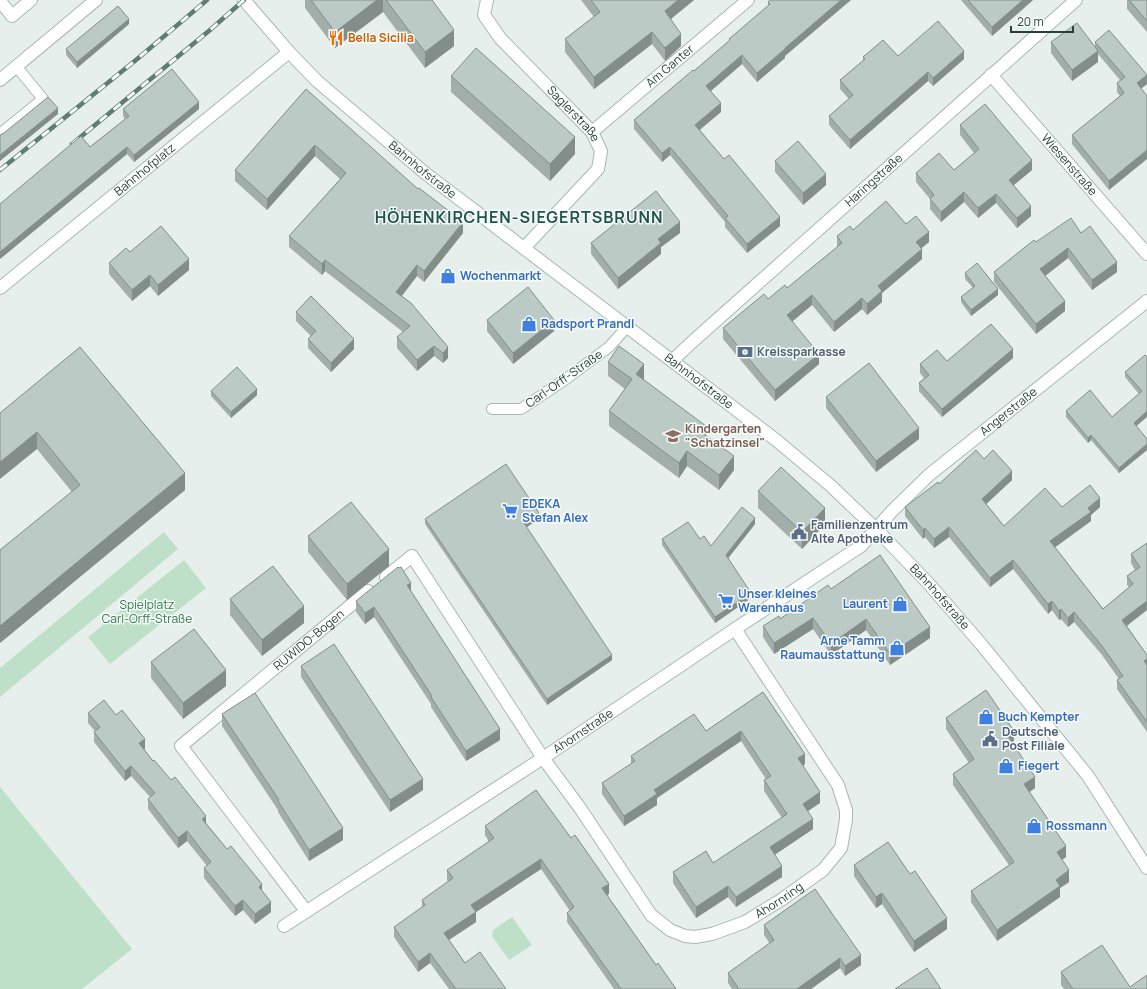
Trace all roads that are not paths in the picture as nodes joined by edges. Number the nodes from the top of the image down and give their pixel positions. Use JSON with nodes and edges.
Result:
{"nodes":[{"id":1,"x":31,"y":0,"type":"edge"},
{"id":2,"x":96,"y":0,"type":"edge"},
{"id":3,"x":244,"y":0,"type":"edge"},
{"id":4,"x":487,"y":0,"type":"edge"},
{"id":5,"x":748,"y":0,"type":"edge"},
{"id":6,"x":1076,"y":0,"type":"edge"},
{"id":7,"x":0,"y":1,"type":"edge"},
{"id":8,"x":289,"y":52,"type":"junction"},
{"id":9,"x":16,"y":66,"type":"junction"},
{"id":10,"x":991,"y":75,"type":"junction"},
{"id":11,"x":0,"y":80,"type":"edge"},
{"id":12,"x":592,"y":132,"type":"junction"},
{"id":13,"x":0,"y":134,"type":"edge"},
{"id":14,"x":524,"y":248,"type":"junction"},
{"id":15,"x":1147,"y":254,"type":"edge"},
{"id":16,"x":0,"y":288,"type":"edge"},
{"id":17,"x":1147,"y":301,"type":"edge"},
{"id":18,"x":627,"y":327,"type":"junction"},
{"id":19,"x":672,"y":361,"type":"junction"},
{"id":20,"x":492,"y":409,"type":"dead end"},
{"id":21,"x":876,"y":529,"type":"junction"},
{"id":22,"x":735,"y":629,"type":"junction"},
{"id":23,"x":542,"y":758,"type":"junction"},
{"id":24,"x":1147,"y":868,"type":"edge"},
{"id":25,"x":306,"y":911,"type":"junction"},
{"id":26,"x":284,"y":926,"type":"dead end"}],
"edges":[{"from":1,"to":7,"type":"street"},
{"from":2,"to":9,"type":"street"},
{"from":3,"to":8,"type":"street","name":"Bahnhofstraße"},
{"from":4,"to":12,"type":"street","name":"Saglerstraße"},
{"from":5,"to":12,"type":"street","name":"Am Ganter"},
{"from":6,"to":10,"type":"street","name":"Haringstraße"},
{"from":8,"to":14,"type":"street","name":"Bahnhofstraße"},
{"from":8,"to":16,"type":"street","name":"Bahnhofplatz"},
{"from":9,"to":11,"type":"street"},
{"from":9,"to":13,"type":"lane"},
{"from":10,"to":15,"type":"street","name":"Wiesenstraße"},
{"from":10,"to":19,"type":"street","name":"Haringstraße"},
{"from":12,"to":14,"type":"street","name":"Saglerstraße"},
{"from":14,"to":18,"type":"street","name":"Bahnhofstraße"},
{"from":17,"to":21,"type":"street","name":"Angerstraße"},
{"from":18,"to":19,"type":"street","name":"Bahnhofstraße"},
{"from":18,"to":20,"type":"lane","name":"Carl-Orff-Straße"},
{"from":19,"to":21,"type":"street","name":"Bahnhofstraße"},
{"from":21,"to":22,"type":"street","name":"Ahornstraße"},
{"from":21,"to":24,"type":"street","name":"Bahnhofstraße"},
{"from":22,"to":23,"type":"street","name":"Ahornstraße"},
{"from":22,"to":23,"type":"street","name":"Ahornring"},
{"from":23,"to":25,"type":"street","name":"Ahornstraße"},
{"from":23,"to":25,"type":"street","name":"RUWIDO-Bogen"},
{"from":25,"to":26,"type":"street","name":"Ahornstraße"}]}
